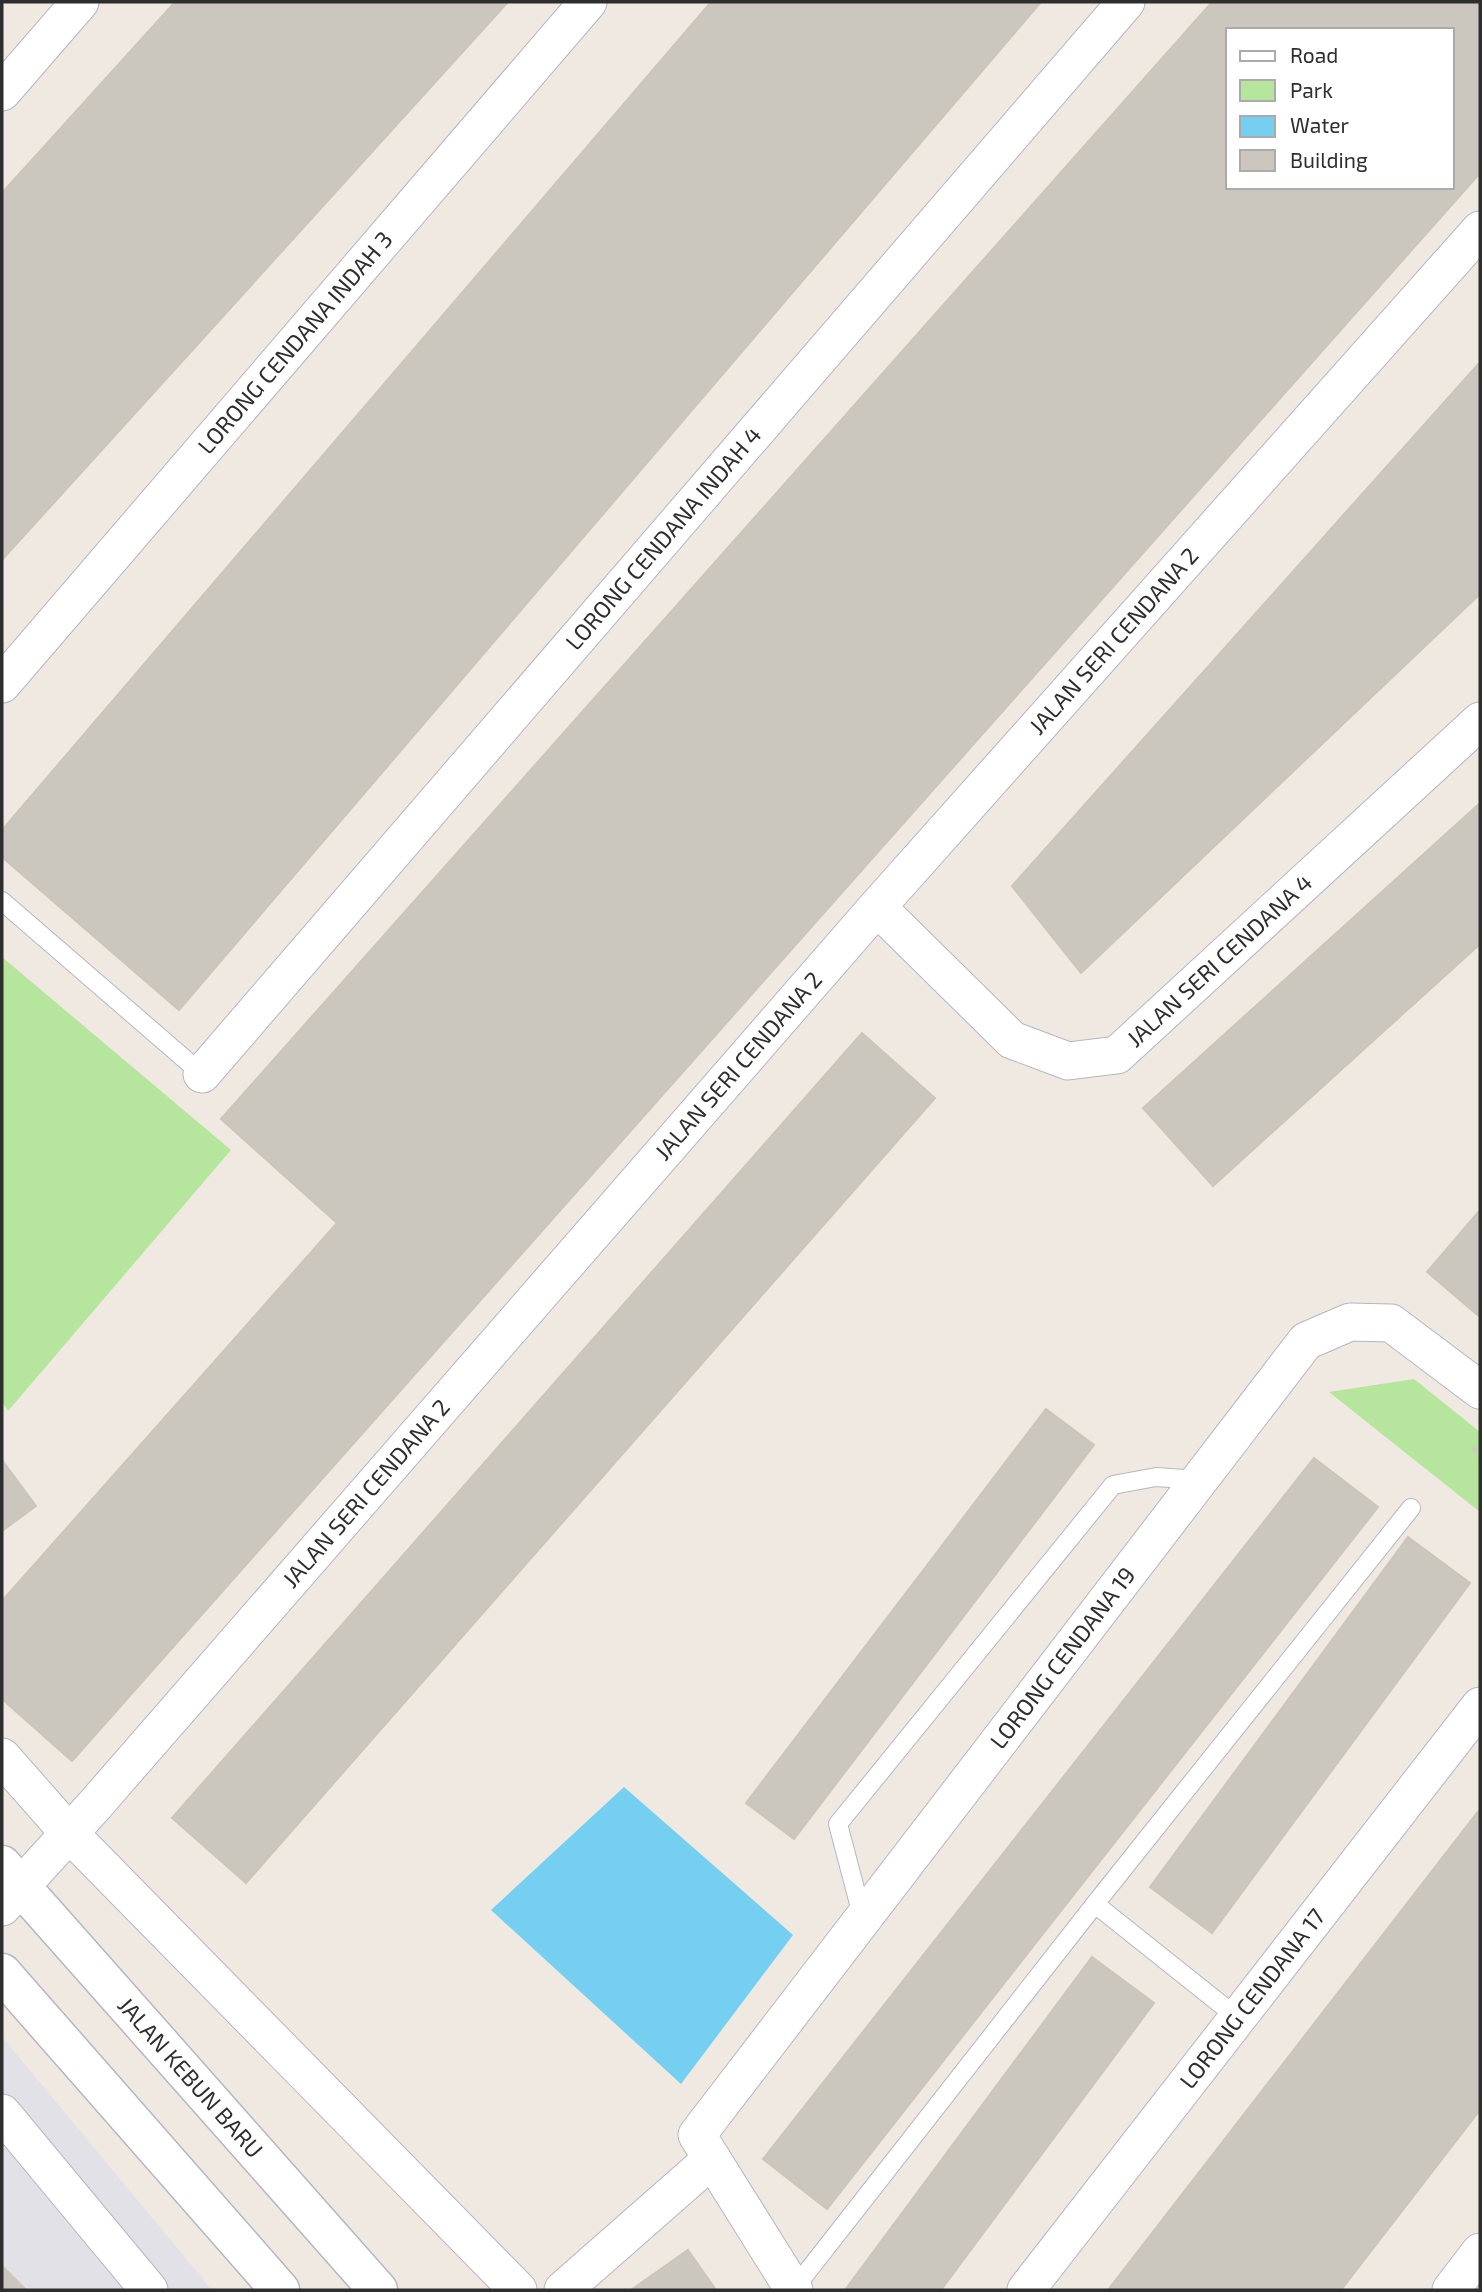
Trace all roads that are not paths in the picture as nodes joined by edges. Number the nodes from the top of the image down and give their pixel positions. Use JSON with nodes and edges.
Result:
{"nodes":[{"id":1,"x":80,"y":2,"type":"edge"},
{"id":2,"x":588,"y":2,"type":"edge"},
{"id":3,"x":1126,"y":2,"type":"edge"},
{"id":4,"x":2,"y":92,"type":"edge"},
{"id":5,"x":1480,"y":230,"type":"edge"},
{"id":6,"x":2,"y":684,"type":"edge"},
{"id":7,"x":1480,"y":721,"type":"edge"},
{"id":8,"x":2,"y":901,"type":"edge"},
{"id":9,"x":877,"y":907,"type":"junction"},
{"id":10,"x":202,"y":1074,"type":"joint"},
{"id":11,"x":1480,"y":1390,"type":"edge"},
{"id":12,"x":1199,"y":1480,"type":"junction"},
{"id":13,"x":1411,"y":1508,"type":"dead end"},
{"id":14,"x":1480,"y":1706,"type":"edge"},
{"id":15,"x":2,"y":1757,"type":"edge"},
{"id":16,"x":69,"y":1833,"type":"junction"},
{"id":17,"x":8,"y":1887,"type":"edge"},
{"id":18,"x":1095,"y":1904,"type":"junction"},
{"id":19,"x":863,"y":1919,"type":"junction"},
{"id":20,"x":2,"y":1973,"type":"edge"},
{"id":21,"x":1238,"y":2018,"type":"junction"},
{"id":22,"x":4,"y":2120,"type":"edge"},
{"id":23,"x":705,"y":2147,"type":"junction"},
{"id":24,"x":1480,"y":2252,"type":"edge"},
{"id":25,"x":149,"y":2290,"type":"edge"},
{"id":26,"x":280,"y":2290,"type":"edge"},
{"id":27,"x":377,"y":2290,"type":"edge"},
{"id":28,"x":518,"y":2290,"type":"edge"},
{"id":29,"x":562,"y":2290,"type":"edge"},
{"id":30,"x":794,"y":2290,"type":"edge"},
{"id":31,"x":1026,"y":2290,"type":"edge"},
{"id":32,"x":1451,"y":2290,"type":"edge"}],
"edges":[{"from":1,"to":4,"type":"street"},
{"from":2,"to":6,"type":"street","name":"LORONG CENDANA INDAH 3"},
{"from":3,"to":10,"type":"street","name":"LORONG CENDANA INDAH 4"},
{"from":5,"to":9,"type":"street","name":"JALAN SERI CENDANA 2"},
{"from":7,"to":9,"type":"street","name":"JALAN SERI CENDANA 4"},
{"from":8,"to":10,"type":"lane"},
{"from":9,"to":16,"type":"street","name":"JALAN SERI CENDANA 2"},
{"from":11,"to":12,"type":"street","name":"LORONG CENDANA 19"},
{"from":12,"to":19,"type":"street","name":"LORONG CENDANA 19"},
{"from":12,"to":19,"type":"lane"},
{"from":13,"to":18,"type":"lane"},
{"from":14,"to":21,"type":"street","name":"LORONG CENDANA 17"},
{"from":15,"to":16,"type":"street"},
{"from":16,"to":17,"type":"street","name":"JALAN SERI CENDANA 2"},
{"from":16,"to":28,"type":"street"},
{"from":17,"to":27,"type":"street","name":"JALAN KEBUN BARU"},
{"from":18,"to":21,"type":"lane"},
{"from":18,"to":30,"type":"lane"},
{"from":19,"to":23,"type":"street","name":"LORONG CENDANA 19"},
{"from":20,"to":26,"type":"street"},
{"from":21,"to":31,"type":"street","name":"LORONG CENDANA 17"},
{"from":22,"to":25,"type":"street"},
{"from":23,"to":29,"type":"street","name":"LORONG CENDANA 19"},
{"from":23,"to":30,"type":"street"},
{"from":24,"to":32,"type":"street"}]}
